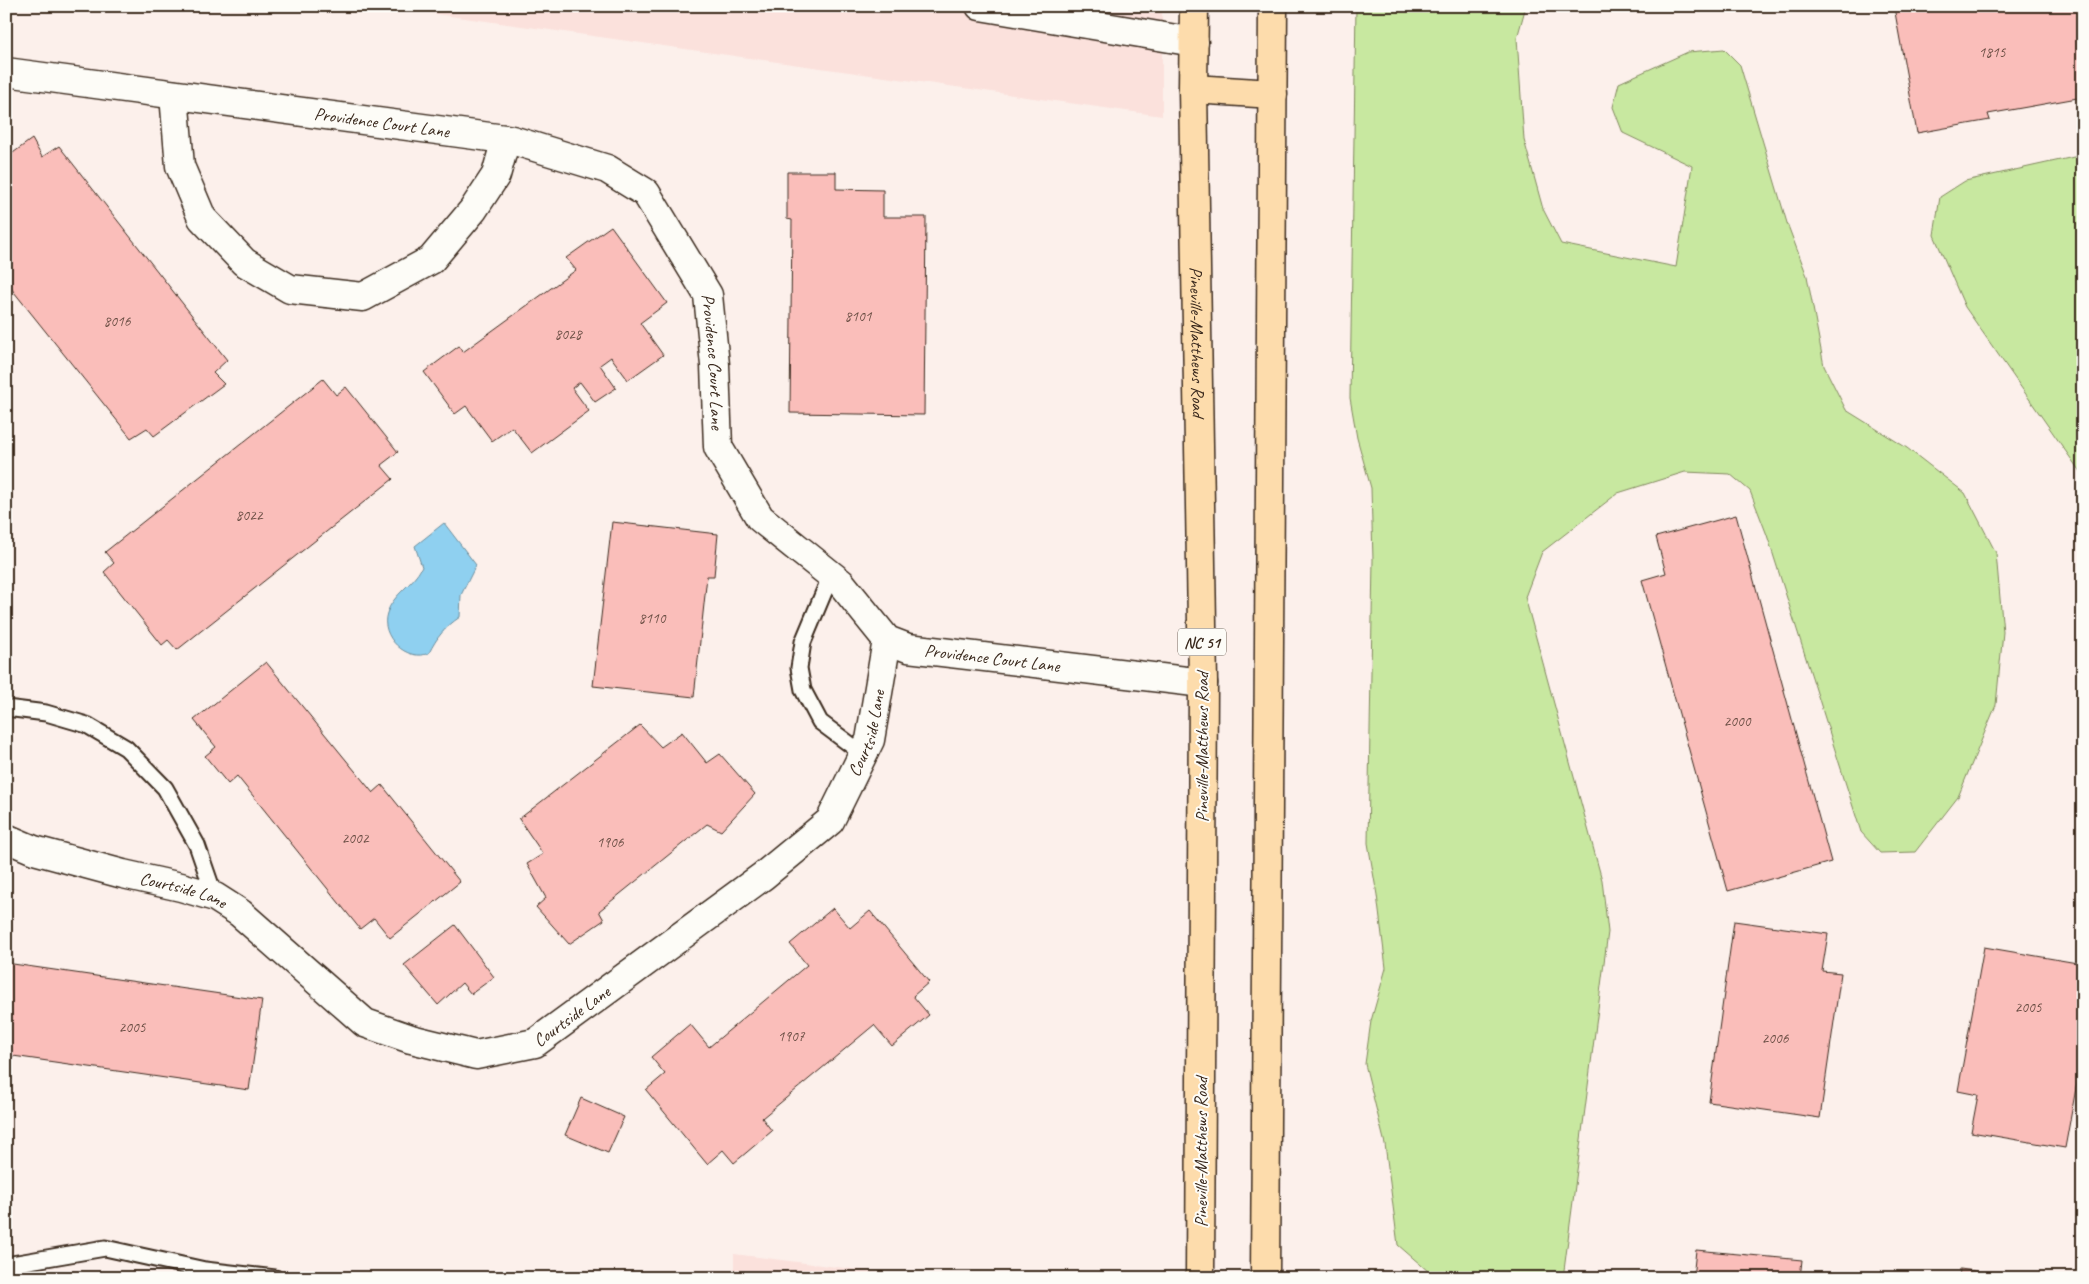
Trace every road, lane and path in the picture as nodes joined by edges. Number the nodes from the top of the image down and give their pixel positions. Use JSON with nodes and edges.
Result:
{"nodes":[{"id":1,"x":980,"y":6,"type":"edge"},
{"id":2,"x":1194,"y":6,"type":"edge"},
{"id":3,"x":1273,"y":6,"type":"edge"},
{"id":4,"x":1194,"y":42,"type":"junction"},
{"id":5,"x":6,"y":72,"type":"edge"},
{"id":6,"x":1193,"y":89,"type":"junction"},
{"id":7,"x":1273,"y":94,"type":"junction"},
{"id":8,"x":174,"y":95,"type":"junction"},
{"id":9,"x":506,"y":139,"type":"junction"},
{"id":10,"x":831,"y":575,"type":"junction"},
{"id":11,"x":887,"y":640,"type":"junction"},
{"id":12,"x":1203,"y":683,"type":"junction"},
{"id":13,"x":6,"y":708,"type":"edge"},
{"id":14,"x":863,"y":754,"type":"junction"},
{"id":15,"x":6,"y":838,"type":"edge"},
{"id":16,"x":215,"y":897,"type":"junction"},
{"id":17,"x":6,"y":1265,"type":"edge"},
{"id":18,"x":275,"y":1278,"type":"edge"},
{"id":19,"x":1200,"y":1278,"type":"edge"},
{"id":20,"x":1265,"y":1278,"type":"edge"}],
"edges":[{"from":1,"to":4,"type":"street"},
{"from":2,"to":4,"type":"main road","name":"Pineville-Matthews Road","number":"NC 51"},
{"from":3,"to":7,"type":"main road"},
{"from":4,"to":6,"type":"main road","name":"Pineville-Matthews Road","number":"NC 51"},
{"from":5,"to":8,"type":"street","name":"Providence Court Lane"},
{"from":6,"to":7,"type":"main road"},
{"from":6,"to":12,"type":"main road","name":"Pineville-Matthews Road","number":"NC 51"},
{"from":7,"to":20,"type":"main road"},
{"from":8,"to":9,"type":"street","name":"Providence Court Lane"},
{"from":8,"to":9,"type":"street"},
{"from":9,"to":10,"type":"street","name":"Providence Court Lane"},
{"from":10,"to":11,"type":"street","name":"Providence Court Lane"},
{"from":10,"to":14,"type":"lane"},
{"from":11,"to":12,"type":"street","name":"Providence Court Lane"},
{"from":11,"to":14,"type":"street","name":"Courtside Lane"},
{"from":12,"to":19,"type":"main road","name":"Pineville-Matthews Road","number":"NC 51"},
{"from":13,"to":16,"type":"lane"},
{"from":14,"to":16,"type":"street","name":"Courtside Lane"},
{"from":15,"to":16,"type":"street","name":"Courtside Lane"},
{"from":17,"to":18,"type":"lane"}]}
